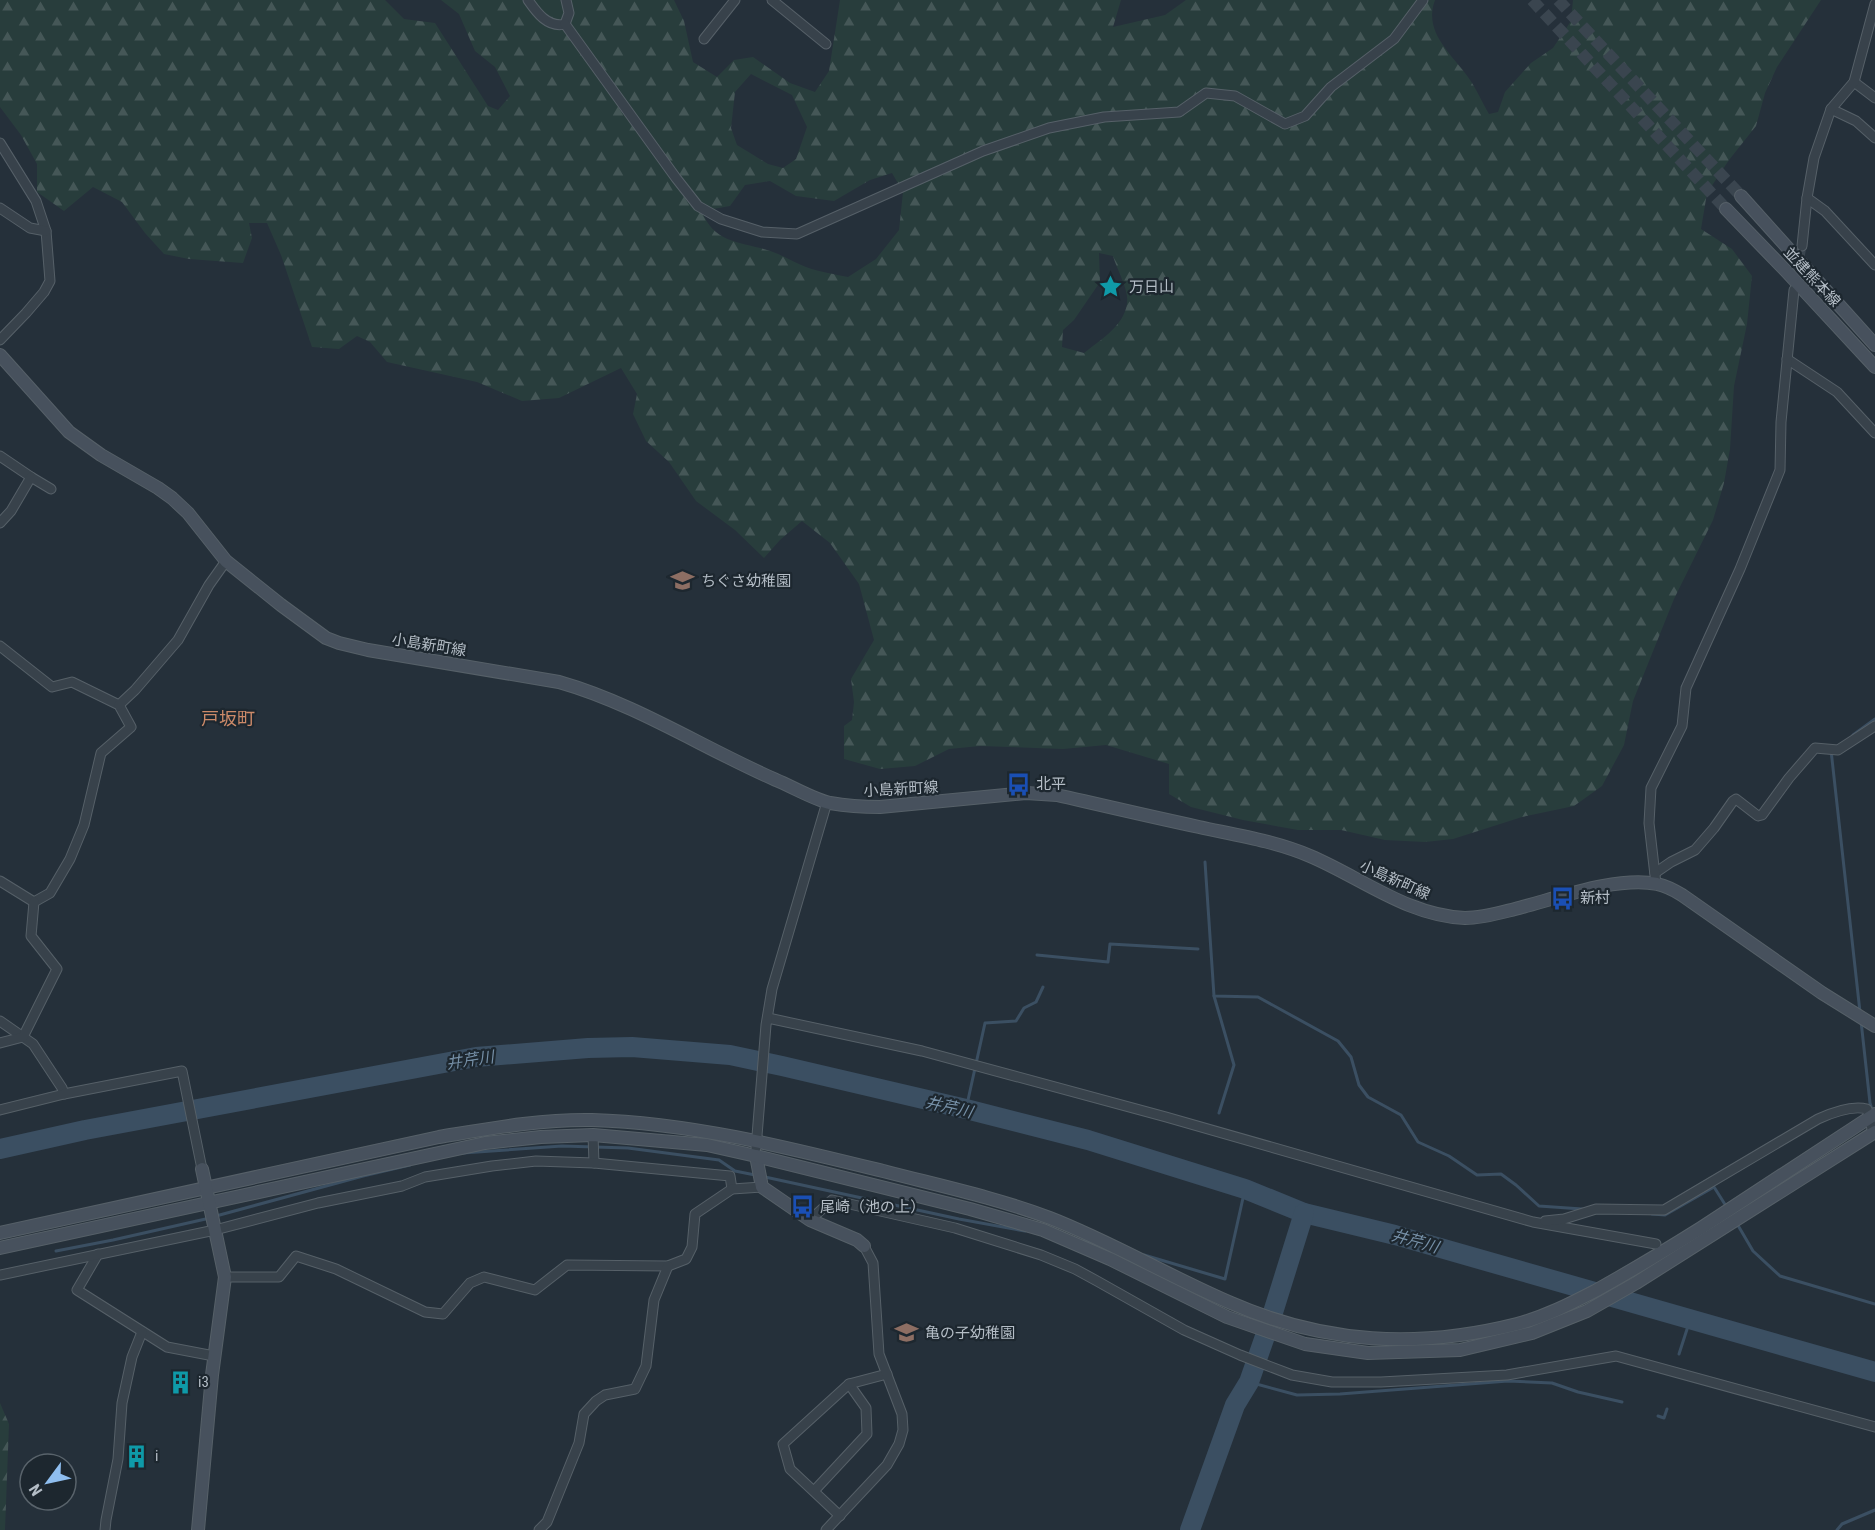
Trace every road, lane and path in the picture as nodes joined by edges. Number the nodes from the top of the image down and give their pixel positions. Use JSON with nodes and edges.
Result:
{"nodes":[{"id":1,"x":528,"y":0,"type":"edge"},
{"id":2,"x":566,"y":0,"type":"edge"},
{"id":3,"x":735,"y":0,"type":"edge"},
{"id":4,"x":772,"y":0,"type":"edge"},
{"id":5,"x":1423,"y":0,"type":"edge"},
{"id":6,"x":1875,"y":4,"type":"edge"},
{"id":7,"x":565,"y":24,"type":"junction"},
{"id":8,"x":704,"y":39,"type":"dead end"},
{"id":9,"x":826,"y":44,"type":"dead end"},
{"id":10,"x":1854,"y":82,"type":"junction"},
{"id":11,"x":1875,"y":98,"type":"edge"},
{"id":12,"x":1831,"y":109,"type":"junction"},
{"id":13,"x":1875,"y":138,"type":"edge"},
{"id":14,"x":0,"y":143,"type":"edge"},
{"id":15,"x":1741,"y":196,"type":"tunnel mouth"},
{"id":16,"x":1807,"y":198,"type":"junction"},
{"id":17,"x":0,"y":208,"type":"edge"},
{"id":18,"x":1726,"y":209,"type":"tunnel mouth"},
{"id":19,"x":46,"y":231,"type":"junction"},
{"id":20,"x":1802,"y":246,"type":"tunnel mouth"},
{"id":21,"x":1875,"y":265,"type":"edge"},
{"id":22,"x":1794,"y":290,"type":"tunnel mouth"},
{"id":23,"x":0,"y":340,"type":"edge"},
{"id":24,"x":1875,"y":345,"type":"edge"},
{"id":25,"x":0,"y":355,"type":"edge"},
{"id":26,"x":1787,"y":359,"type":"junction"},
{"id":27,"x":1875,"y":367,"type":"edge"},
{"id":28,"x":1875,"y":433,"type":"edge"},
{"id":29,"x":0,"y":456,"type":"edge"},
{"id":30,"x":31,"y":477,"type":"junction"},
{"id":31,"x":51,"y":489,"type":"dead end"},
{"id":32,"x":0,"y":523,"type":"edge"},
{"id":33,"x":226,"y":561,"type":"junction"},
{"id":34,"x":0,"y":646,"type":"edge"},
{"id":35,"x":119,"y":705,"type":"junction"},
{"id":36,"x":1875,"y":726,"type":"edge"},
{"id":37,"x":827,"y":802,"type":"junction"},
{"id":38,"x":1656,"y":879,"type":"junction"},
{"id":39,"x":1,"y":884,"type":"edge"},
{"id":40,"x":34,"y":902,"type":"junction"},
{"id":41,"x":0,"y":1021,"type":"edge"},
{"id":42,"x":767,"y":1021,"type":"junction"},
{"id":43,"x":1875,"y":1026,"type":"edge"},
{"id":44,"x":23,"y":1037,"type":"junction"},
{"id":45,"x":0,"y":1043,"type":"edge"},
{"id":46,"x":64,"y":1094,"type":"junction"},
{"id":47,"x":0,"y":1110,"type":"edge"},
{"id":48,"x":1872,"y":1116,"type":"edge"},
{"id":49,"x":1874,"y":1133,"type":"edge"},
{"id":50,"x":593,"y":1135,"type":"junction"},
{"id":51,"x":757,"y":1141,"type":"junction"},
{"id":52,"x":417,"y":1156,"type":"junction"},
{"id":53,"x":756,"y":1156,"type":"junction"},
{"id":54,"x":594,"y":1163,"type":"junction"},
{"id":55,"x":202,"y":1169,"type":"joint"},
{"id":56,"x":425,"y":1177,"type":"junction"},
{"id":57,"x":762,"y":1187,"type":"junction"},
{"id":58,"x":206,"y":1189,"type":"junction"},
{"id":59,"x":732,"y":1189,"type":"junction"},
{"id":60,"x":211,"y":1207,"type":"junction"},
{"id":61,"x":810,"y":1220,"type":"junction"},
{"id":62,"x":1533,"y":1222,"type":"junction"},
{"id":63,"x":215,"y":1230,"type":"junction"},
{"id":64,"x":0,"y":1233,"type":"edge"},
{"id":65,"x":1656,"y":1244,"type":"dead end"},
{"id":66,"x":864,"y":1246,"type":"joint"},
{"id":67,"x":0,"y":1248,"type":"edge"},
{"id":68,"x":98,"y":1254,"type":"junction"},
{"id":69,"x":668,"y":1266,"type":"junction"},
{"id":70,"x":0,"y":1275,"type":"edge"},
{"id":71,"x":225,"y":1277,"type":"junction"},
{"id":72,"x":142,"y":1332,"type":"junction"},
{"id":73,"x":214,"y":1356,"type":"junction"},
{"id":74,"x":887,"y":1374,"type":"junction"},
{"id":75,"x":849,"y":1384,"type":"junction"},
{"id":76,"x":1875,"y":1427,"type":"edge"},
{"id":77,"x":814,"y":1491,"type":"junction"},
{"id":78,"x":840,"y":1516,"type":"junction"},
{"id":79,"x":829,"y":1527,"type":"edge"},
{"id":80,"x":105,"y":1530,"type":"edge"},
{"id":81,"x":198,"y":1530,"type":"edge"},
{"id":82,"x":539,"y":1530,"type":"edge"},
{"id":83,"x":841,"y":1530,"type":"edge"}],
"edges":[{"from":1,"to":7,"type":"street"},
{"from":2,"to":7,"type":"street"},
{"from":3,"to":8,"type":"street"},
{"from":4,"to":9,"type":"street"},
{"from":5,"to":7,"type":"street"},
{"from":6,"to":10,"type":"street"},
{"from":10,"to":11,"type":"street"},
{"from":10,"to":12,"type":"street"},
{"from":12,"to":13,"type":"street"},
{"from":12,"to":16,"type":"street"},
{"from":14,"to":19,"type":"street"},
{"from":15,"to":24,"type":"street","name":"並建熊本線"},
{"from":16,"to":20,"type":"street"},
{"from":16,"to":21,"type":"street"},
{"from":17,"to":19,"type":"street"},
{"from":18,"to":27,"type":"street","name":"並建熊本線"},
{"from":19,"to":23,"type":"street"},
{"from":22,"to":26,"type":"street"},
{"from":25,"to":33,"type":"street","name":"小島新町線"},
{"from":26,"to":28,"type":"street"},
{"from":26,"to":38,"type":"street"},
{"from":29,"to":30,"type":"street"},
{"from":30,"to":31,"type":"street"},
{"from":30,"to":32,"type":"street"},
{"from":33,"to":35,"type":"street"},
{"from":33,"to":37,"type":"street","name":"小島新町線"},
{"from":34,"to":35,"type":"street"},
{"from":35,"to":40,"type":"street"},
{"from":36,"to":38,"type":"street"},
{"from":37,"to":38,"type":"street","name":"小島新町線"},
{"from":37,"to":42,"type":"street"},
{"from":38,"to":43,"type":"street","name":"小島新町線"},
{"from":39,"to":40,"type":"street"},
{"from":40,"to":44,"type":"street"},
{"from":41,"to":44,"type":"street"},
{"from":42,"to":51,"type":"street"},
{"from":42,"to":62,"type":"street"},
{"from":44,"to":45,"type":"street"},
{"from":44,"to":46,"type":"street"},
{"from":46,"to":47,"type":"street"},
{"from":46,"to":55,"type":"street"},
{"from":48,"to":49,"type":"street"},
{"from":48,"to":51,"type":"street"},
{"from":48,"to":62,"type":"street"},
{"from":49,"to":53,"type":"street"},
{"from":50,"to":52,"type":"street"},
{"from":50,"to":53,"type":"street"},
{"from":50,"to":54,"type":"street"},
{"from":51,"to":53,"type":"street"},
{"from":51,"to":58,"type":"street"},
{"from":52,"to":56,"type":"street"},
{"from":52,"to":60,"type":"street"},
{"from":53,"to":57,"type":"street"},
{"from":54,"to":56,"type":"street"},
{"from":54,"to":59,"type":"street"},
{"from":55,"to":58,"type":"street"},
{"from":56,"to":63,"type":"street"},
{"from":57,"to":59,"type":"street"},
{"from":57,"to":61,"type":"street"},
{"from":58,"to":60,"type":"street"},
{"from":58,"to":64,"type":"street"},
{"from":59,"to":69,"type":"street"},
{"from":60,"to":63,"type":"street"},
{"from":60,"to":67,"type":"street"},
{"from":61,"to":66,"type":"street"},
{"from":61,"to":76,"type":"street"},
{"from":62,"to":65,"type":"street"},
{"from":63,"to":68,"type":"street"},
{"from":63,"to":71,"type":"street"},
{"from":66,"to":74,"type":"street"},
{"from":68,"to":70,"type":"street"},
{"from":68,"to":72,"type":"street"},
{"from":69,"to":71,"type":"street"},
{"from":69,"to":82,"type":"street"},
{"from":71,"to":73,"type":"street"},
{"from":72,"to":73,"type":"street"},
{"from":72,"to":80,"type":"street"},
{"from":73,"to":81,"type":"street"},
{"from":74,"to":75,"type":"street"},
{"from":74,"to":78,"type":"street"},
{"from":75,"to":77,"type":"street"},
{"from":75,"to":77,"type":"street"},
{"from":77,"to":78,"type":"street"},
{"from":78,"to":79,"type":"street"},
{"from":79,"to":83,"type":"street"}]}
